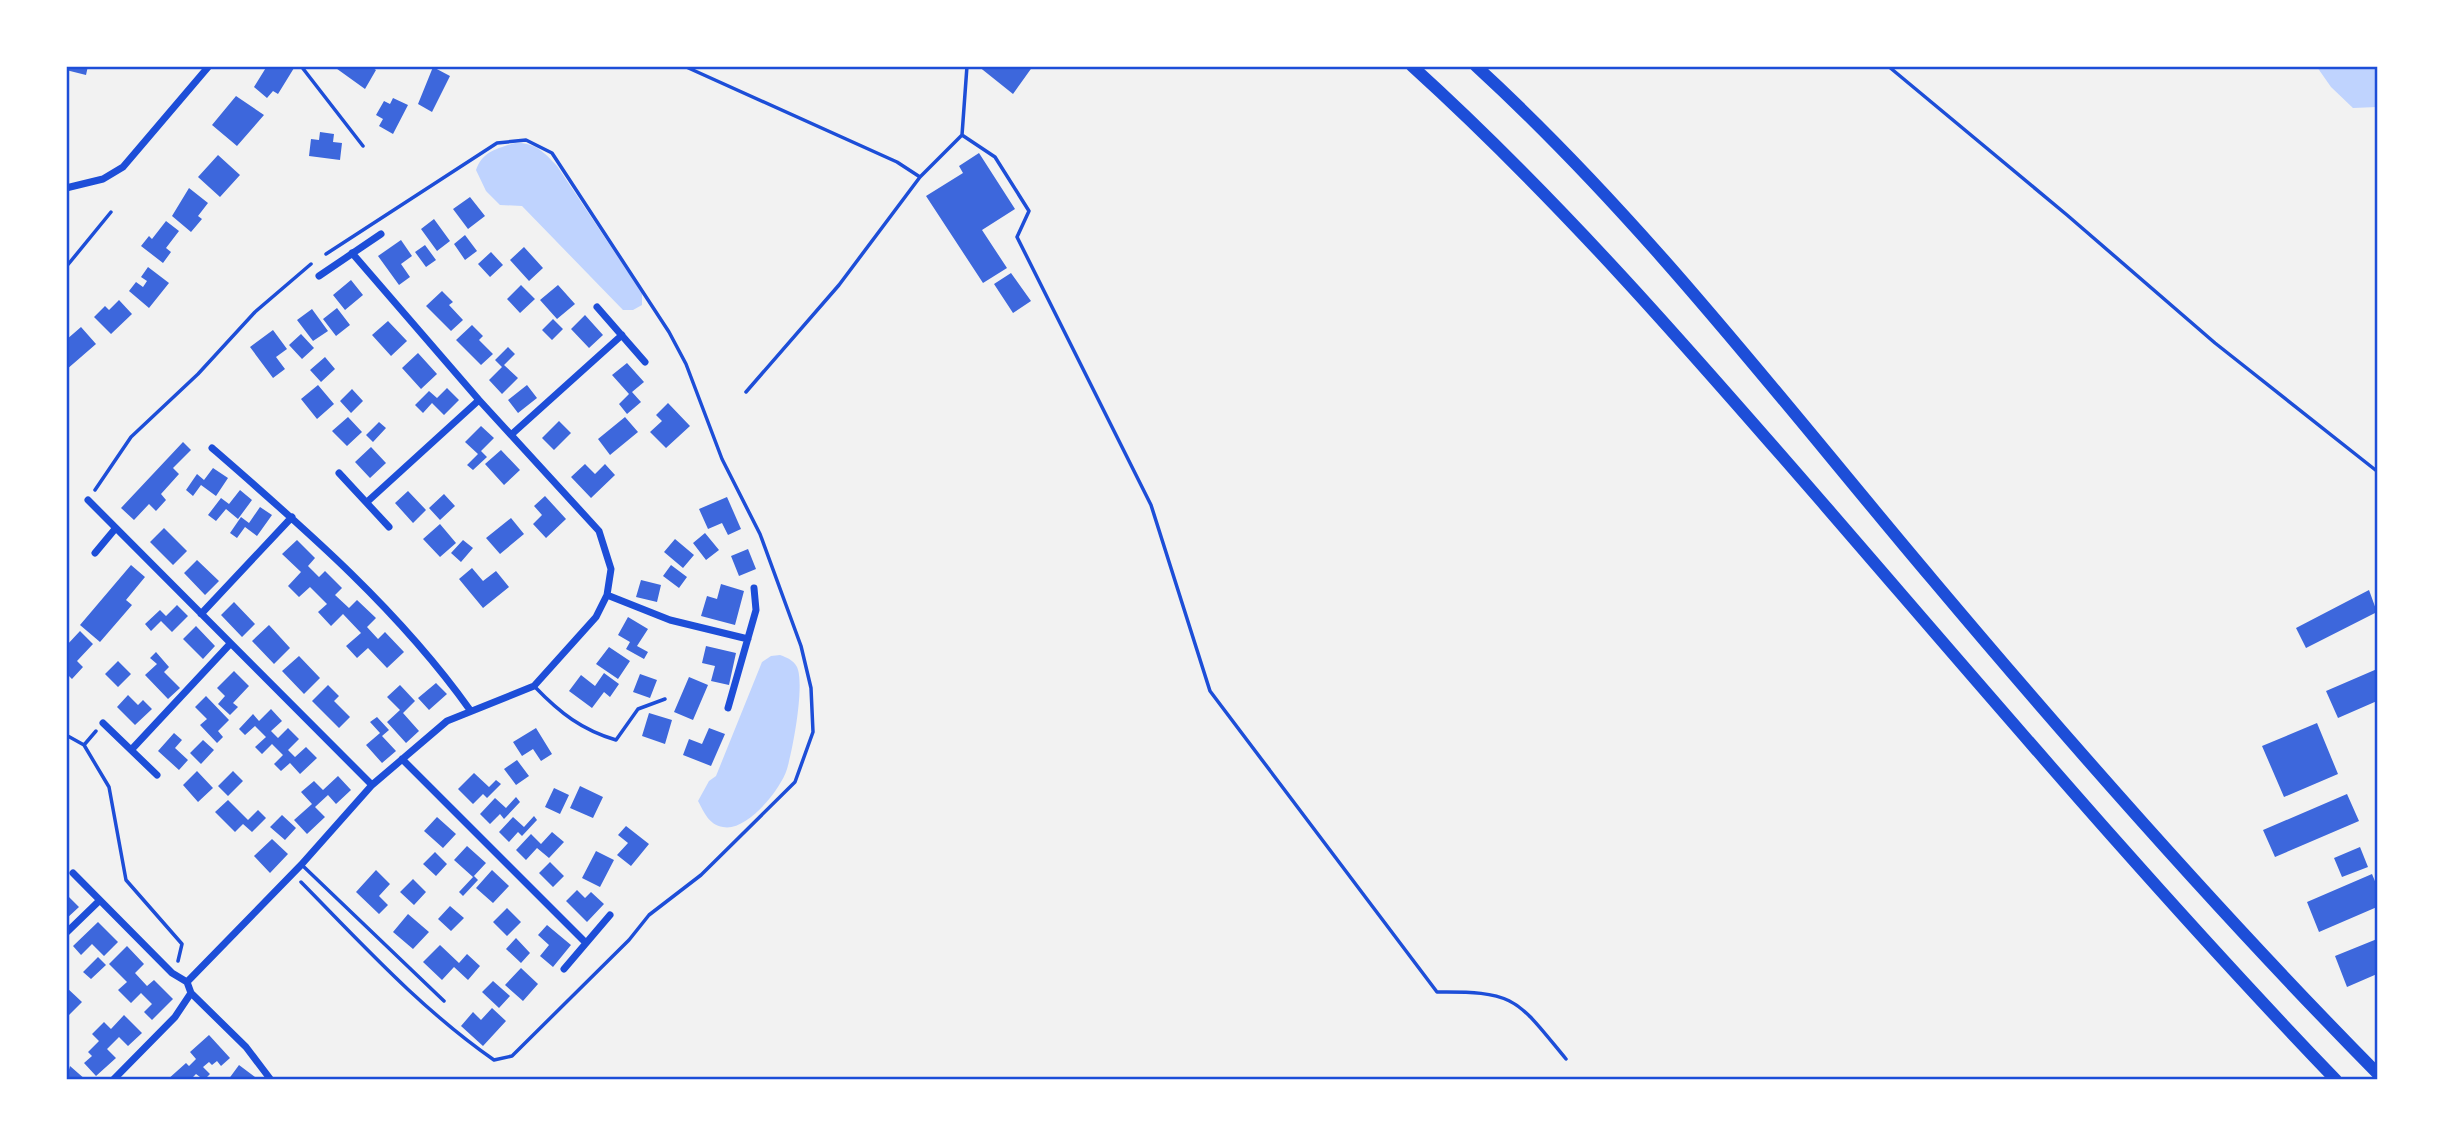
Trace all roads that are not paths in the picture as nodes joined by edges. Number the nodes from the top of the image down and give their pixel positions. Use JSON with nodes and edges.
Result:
{"nodes":[{"id":1,"x":209,"y":66,"type":"edge"},
{"id":2,"x":301,"y":66,"type":"edge"},
{"id":3,"x":684,"y":66,"type":"edge"},
{"id":4,"x":967,"y":66,"type":"edge"},
{"id":5,"x":1412,"y":66,"type":"edge"},
{"id":6,"x":1476,"y":66,"type":"edge"},
{"id":7,"x":962,"y":135,"type":"junction"},
{"id":8,"x":363,"y":146,"type":"dead end"},
{"id":9,"x":920,"y":177,"type":"junction"},
{"id":10,"x":66,"y":188,"type":"edge"},
{"id":11,"x":111,"y":212,"type":"dead end"},
{"id":12,"x":381,"y":233,"type":"dead end"},
{"id":13,"x":352,"y":253,"type":"junction"},
{"id":14,"x":66,"y":267,"type":"edge"},
{"id":15,"x":319,"y":275,"type":"dead end"},
{"id":16,"x":597,"y":307,"type":"dead end"},
{"id":17,"x":622,"y":335,"type":"junction"},
{"id":18,"x":645,"y":362,"type":"dead end"},
{"id":19,"x":746,"y":392,"type":"dead end"},
{"id":20,"x":479,"y":400,"type":"junction"},
{"id":21,"x":512,"y":434,"type":"junction"},
{"id":22,"x":212,"y":448,"type":"dead end"},
{"id":23,"x":340,"y":472,"type":"dead end"},
{"id":24,"x":88,"y":500,"type":"road end"},
{"id":25,"x":367,"y":502,"type":"junction"},
{"id":26,"x":292,"y":517,"type":"junction"},
{"id":27,"x":389,"y":527,"type":"dead end"},
{"id":28,"x":116,"y":529,"type":"junction"},
{"id":29,"x":95,"y":553,"type":"dead end"},
{"id":30,"x":754,"y":588,"type":"dead end"},
{"id":31,"x":607,"y":595,"type":"junction"},
{"id":32,"x":201,"y":614,"type":"junction"},
{"id":33,"x":748,"y":639,"type":"junction"},
{"id":34,"x":230,"y":644,"type":"junction"},
{"id":35,"x":534,"y":686,"type":"junction"},
{"id":36,"x":665,"y":699,"type":"dead end"},
{"id":37,"x":728,"y":708,"type":"dead end"},
{"id":38,"x":470,"y":710,"type":"junction"},
{"id":39,"x":103,"y":723,"type":"road end"},
{"id":40,"x":132,"y":749,"type":"junction"},
{"id":41,"x":402,"y":759,"type":"junction"},
{"id":42,"x":157,"y":775,"type":"dead end"},
{"id":43,"x":372,"y":785,"type":"junction"},
{"id":44,"x":301,"y":864,"type":"junction"},
{"id":45,"x":73,"y":873,"type":"dead end"},
{"id":46,"x":99,"y":901,"type":"junction"},
{"id":47,"x":610,"y":915,"type":"dead end"},
{"id":48,"x":66,"y":933,"type":"edge"},
{"id":49,"x":586,"y":943,"type":"junction"},
{"id":50,"x":564,"y":969,"type":"dead end"},
{"id":51,"x":187,"y":982,"type":"junction"},
{"id":52,"x":191,"y":993,"type":"junction"},
{"id":53,"x":444,"y":1001,"type":"dead end"},
{"id":54,"x":1566,"y":1059,"type":"dead end"},
{"id":55,"x":2378,"y":1074,"type":"edge"},
{"id":56,"x":113,"y":1080,"type":"edge"},
{"id":57,"x":271,"y":1080,"type":"edge"},
{"id":58,"x":2336,"y":1080,"type":"edge"}],
"edges":[{"from":1,"to":10,"type":"street"},
{"from":2,"to":8,"type":"lane"},
{"from":3,"to":9,"type":"lane"},
{"from":4,"to":7,"type":"lane"},
{"from":5,"to":58,"type":"highway"},
{"from":6,"to":55,"type":"highway"},
{"from":7,"to":9,"type":"lane"},
{"from":7,"to":54,"type":"lane"},
{"from":9,"to":19,"type":"lane"},
{"from":11,"to":14,"type":"lane"},
{"from":12,"to":13,"type":"street"},
{"from":13,"to":15,"type":"street"},
{"from":13,"to":20,"type":"street"},
{"from":16,"to":17,"type":"street"},
{"from":17,"to":18,"type":"street"},
{"from":17,"to":21,"type":"street"},
{"from":20,"to":21,"type":"street"},
{"from":20,"to":25,"type":"street"},
{"from":21,"to":31,"type":"street"},
{"from":22,"to":26,"type":"street"},
{"from":23,"to":25,"type":"street"},
{"from":24,"to":28,"type":"street"},
{"from":25,"to":27,"type":"street"},
{"from":26,"to":32,"type":"street"},
{"from":26,"to":38,"type":"street"},
{"from":28,"to":29,"type":"street"},
{"from":28,"to":32,"type":"street"},
{"from":30,"to":33,"type":"street"},
{"from":31,"to":33,"type":"street"},
{"from":31,"to":35,"type":"street"},
{"from":32,"to":34,"type":"street"},
{"from":33,"to":37,"type":"street"},
{"from":34,"to":40,"type":"street"},
{"from":34,"to":43,"type":"street"},
{"from":35,"to":36,"type":"lane"},
{"from":35,"to":38,"type":"street"},
{"from":38,"to":41,"type":"street"},
{"from":39,"to":40,"type":"street"},
{"from":40,"to":42,"type":"street"},
{"from":41,"to":43,"type":"street"},
{"from":41,"to":49,"type":"street"},
{"from":43,"to":44,"type":"street"},
{"from":44,"to":51,"type":"street"},
{"from":44,"to":53,"type":"lane"},
{"from":45,"to":46,"type":"street"},
{"from":46,"to":48,"type":"street"},
{"from":46,"to":51,"type":"street"},
{"from":47,"to":49,"type":"street"},
{"from":49,"to":50,"type":"street"},
{"from":51,"to":52,"type":"street"},
{"from":52,"to":56,"type":"street"},
{"from":52,"to":57,"type":"street"}]}
